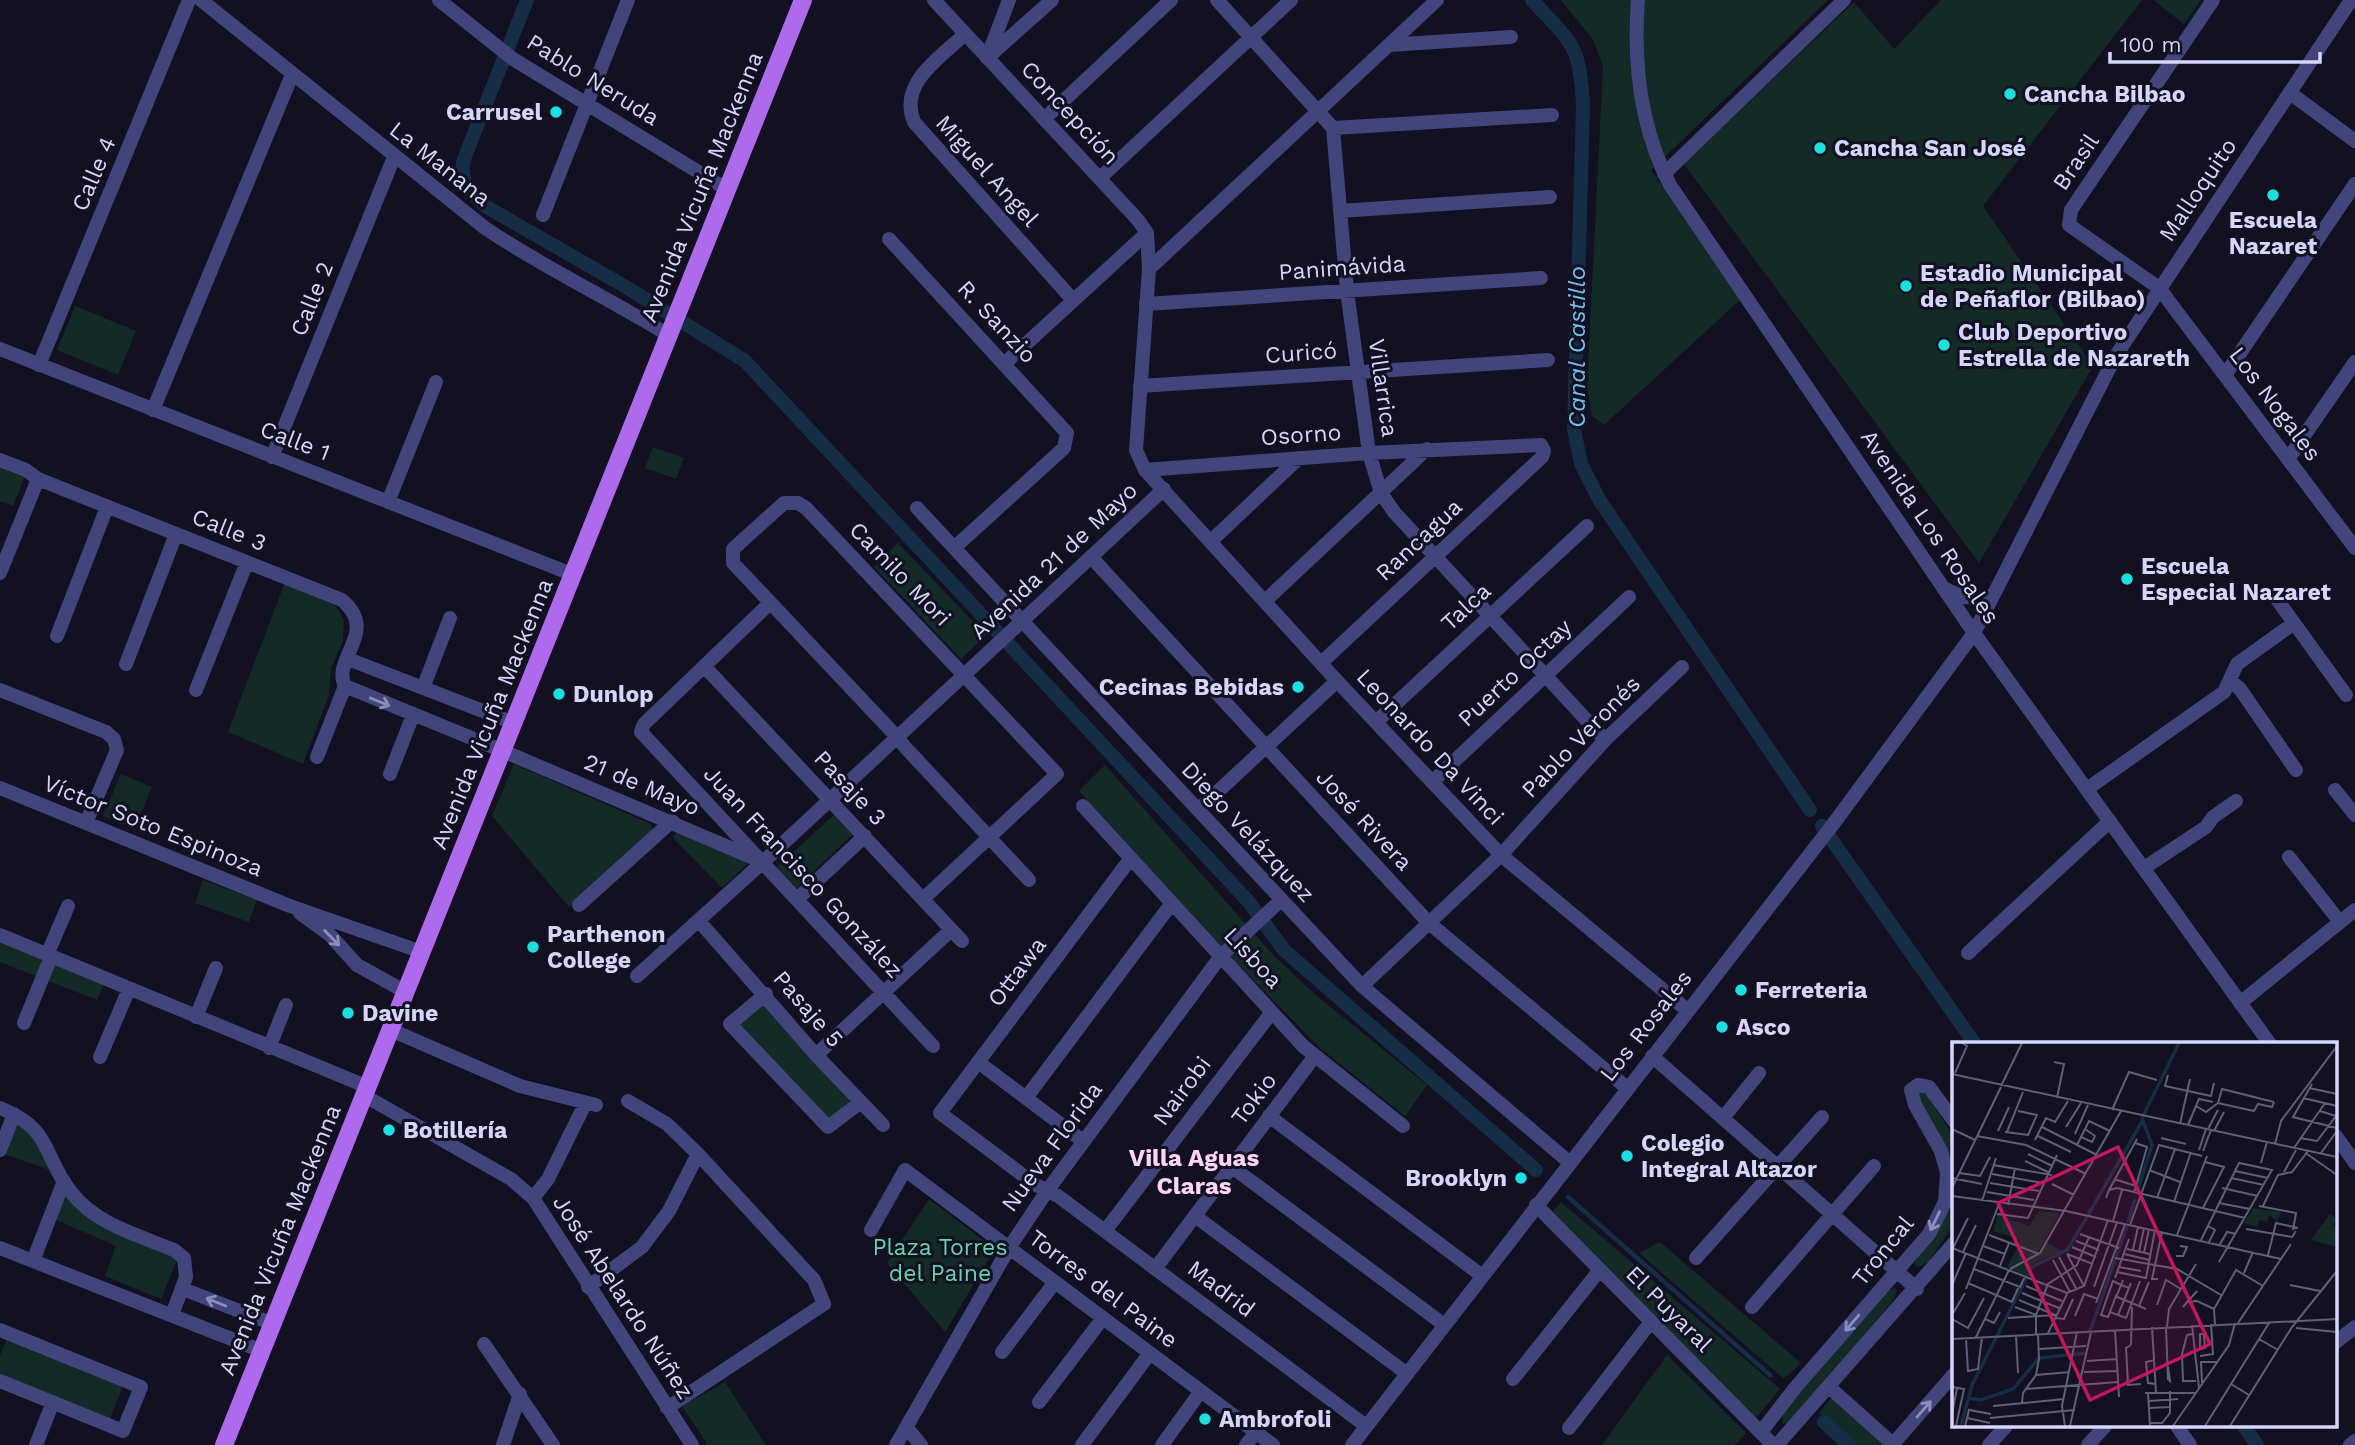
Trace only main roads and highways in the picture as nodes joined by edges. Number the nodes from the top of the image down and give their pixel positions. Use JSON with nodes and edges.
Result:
{"nodes":[{"id":1,"x":803,"y":0,"type":"edge"},
{"id":2,"x":224,"y":1445,"type":"edge"}],
"edges":[{"from":1,"to":2,"type":"main road","name":"Avenida Vicuña Mackenna"}]}
